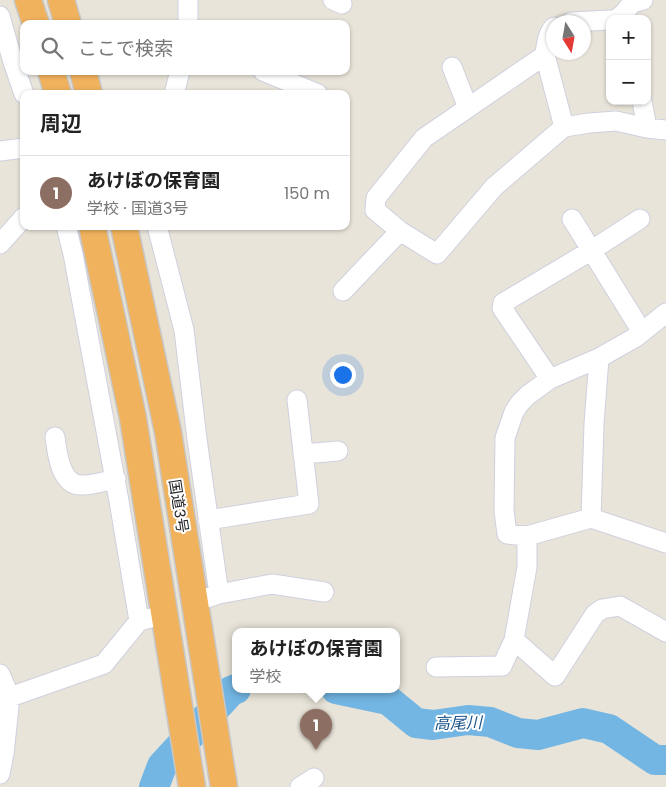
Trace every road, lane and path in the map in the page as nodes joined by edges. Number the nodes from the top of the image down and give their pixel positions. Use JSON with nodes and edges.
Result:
{"nodes":[{"id":1,"x":28,"y":0,"type":"edge"},
{"id":2,"x":61,"y":0,"type":"edge"},
{"id":3,"x":188,"y":0,"type":"edge"},
{"id":4,"x":642,"y":0,"type":"edge"},
{"id":5,"x":622,"y":15,"type":"edge"},
{"id":6,"x":0,"y":16,"type":"edge"},
{"id":7,"x":606,"y":19,"type":"edge"},
{"id":8,"x":35,"y":20,"type":"edge"},
{"id":9,"x":67,"y":20,"type":"edge"},
{"id":10,"x":188,"y":20,"type":"edge"},
{"id":11,"x":591,"y":20,"type":"edge"},
{"id":12,"x":546,"y":48,"type":"edge"},
{"id":13,"x":545,"y":55,"type":"junction"},
{"id":14,"x":7,"y":62,"type":"edge"},
{"id":15,"x":452,"y":67,"type":"dead end"},
{"id":16,"x":52,"y":75,"type":"edge"},
{"id":17,"x":84,"y":75,"type":"edge"},
{"id":18,"x":179,"y":75,"type":"edge"},
{"id":19,"x":287,"y":76,"type":"edge"},
{"id":20,"x":22,"y":90,"type":"edge"},
{"id":21,"x":57,"y":90,"type":"edge"},
{"id":22,"x":88,"y":90,"type":"edge"},
{"id":23,"x":175,"y":90,"type":"edge"},
{"id":24,"x":311,"y":90,"type":"edge"},
{"id":25,"x":643,"y":105,"type":"edge"},
{"id":26,"x":468,"y":108,"type":"junction"},
{"id":27,"x":564,"y":127,"type":"junction"},
{"id":28,"x":647,"y":128,"type":"junction"},
{"id":29,"x":666,"y":130,"type":"edge"},
{"id":30,"x":20,"y":148,"type":"edge"},
{"id":31,"x":0,"y":151,"type":"edge"},
{"id":32,"x":572,"y":219,"type":"dead end"},
{"id":33,"x":640,"y":219,"type":"dead end"},
{"id":34,"x":20,"y":222,"type":"edge"},
{"id":35,"x":67,"y":230,"type":"edge"},
{"id":36,"x":93,"y":230,"type":"edge"},
{"id":37,"x":125,"y":230,"type":"edge"},
{"id":38,"x":158,"y":230,"type":"edge"},
{"id":39,"x":400,"y":231,"type":"junction"},
{"id":40,"x":0,"y":244,"type":"edge"},
{"id":41,"x":592,"y":250,"type":"junction"},
{"id":42,"x":343,"y":291,"type":"dead end"},
{"id":43,"x":666,"y":313,"type":"edge"},
{"id":44,"x":642,"y":332,"type":"junction"},
{"id":45,"x":599,"y":358,"type":"junction"},
{"id":46,"x":550,"y":379,"type":"junction"},
{"id":47,"x":297,"y":400,"type":"dead end"},
{"id":48,"x":55,"y":436,"type":"dead end"},
{"id":49,"x":338,"y":451,"type":"dead end"},
{"id":50,"x":303,"y":454,"type":"junction"},
{"id":51,"x":116,"y":479,"type":"junction"},
{"id":52,"x":591,"y":518,"type":"junction"},
{"id":53,"x":208,"y":520,"type":"junction"},
{"id":54,"x":527,"y":536,"type":"junction"},
{"id":55,"x":666,"y":543,"type":"edge"},
{"id":56,"x":324,"y":592,"type":"dead end"},
{"id":57,"x":207,"y":598,"type":"junction"},
{"id":58,"x":165,"y":616,"type":"junction"},
{"id":59,"x":139,"y":621,"type":"junction"},
{"id":60,"x":666,"y":632,"type":"edge"},
{"id":61,"x":514,"y":640,"type":"junction"},
{"id":62,"x":436,"y":667,"type":"dead end"},
{"id":63,"x":0,"y":674,"type":"edge"},
{"id":64,"x":5,"y":697,"type":"edge"},
{"id":65,"x":0,"y":774,"type":"edge"},
{"id":66,"x":192,"y":787,"type":"edge"},
{"id":67,"x":224,"y":787,"type":"edge"}],
"edges":[{"from":1,"to":8,"type":"highway"},
{"from":2,"to":9,"type":"highway"},
{"from":3,"to":10,"type":"street"},
{"from":4,"to":5,"type":"street"},
{"from":6,"to":14,"type":"street"},
{"from":7,"to":11,"type":"street"},
{"from":12,"to":13,"type":"street"},
{"from":13,"to":26,"type":"street"},
{"from":13,"to":27,"type":"street"},
{"from":14,"to":20,"type":"street"},
{"from":15,"to":26,"type":"street"},
{"from":16,"to":21,"type":"highway"},
{"from":17,"to":22,"type":"highway"},
{"from":18,"to":23,"type":"street"},
{"from":19,"to":24,"type":"street"},
{"from":25,"to":28,"type":"street"},
{"from":26,"to":39,"type":"street"},
{"from":27,"to":28,"type":"street"},
{"from":27,"to":39,"type":"street"},
{"from":28,"to":29,"type":"street"},
{"from":30,"to":31,"type":"street"},
{"from":32,"to":41,"type":"street"},
{"from":33,"to":41,"type":"street"},
{"from":34,"to":40,"type":"street"},
{"from":35,"to":51,"type":"street"},
{"from":36,"to":58,"type":"highway"},
{"from":37,"to":57,"type":"highway","name":"国道3号"},
{"from":38,"to":53,"type":"street"},
{"from":39,"to":42,"type":"street"},
{"from":41,"to":44,"type":"street"},
{"from":41,"to":46,"type":"street"},
{"from":43,"to":44,"type":"street"},
{"from":44,"to":45,"type":"street"},
{"from":45,"to":46,"type":"street"},
{"from":45,"to":52,"type":"street"},
{"from":46,"to":54,"type":"street"},
{"from":47,"to":50,"type":"street"},
{"from":48,"to":51,"type":"street"},
{"from":49,"to":50,"type":"street"},
{"from":50,"to":53,"type":"street"},
{"from":51,"to":59,"type":"street"},
{"from":52,"to":54,"type":"street"},
{"from":52,"to":55,"type":"street"},
{"from":53,"to":57,"type":"street"},
{"from":54,"to":61,"type":"street"},
{"from":56,"to":57,"type":"street"},
{"from":57,"to":67,"type":"highway","name":"国道3号"},
{"from":58,"to":59,"type":"street"},
{"from":58,"to":66,"type":"highway"},
{"from":59,"to":64,"type":"street"},
{"from":60,"to":61,"type":"street"},
{"from":61,"to":62,"type":"street"},
{"from":63,"to":64,"type":"street"},
{"from":64,"to":65,"type":"street"}]}
